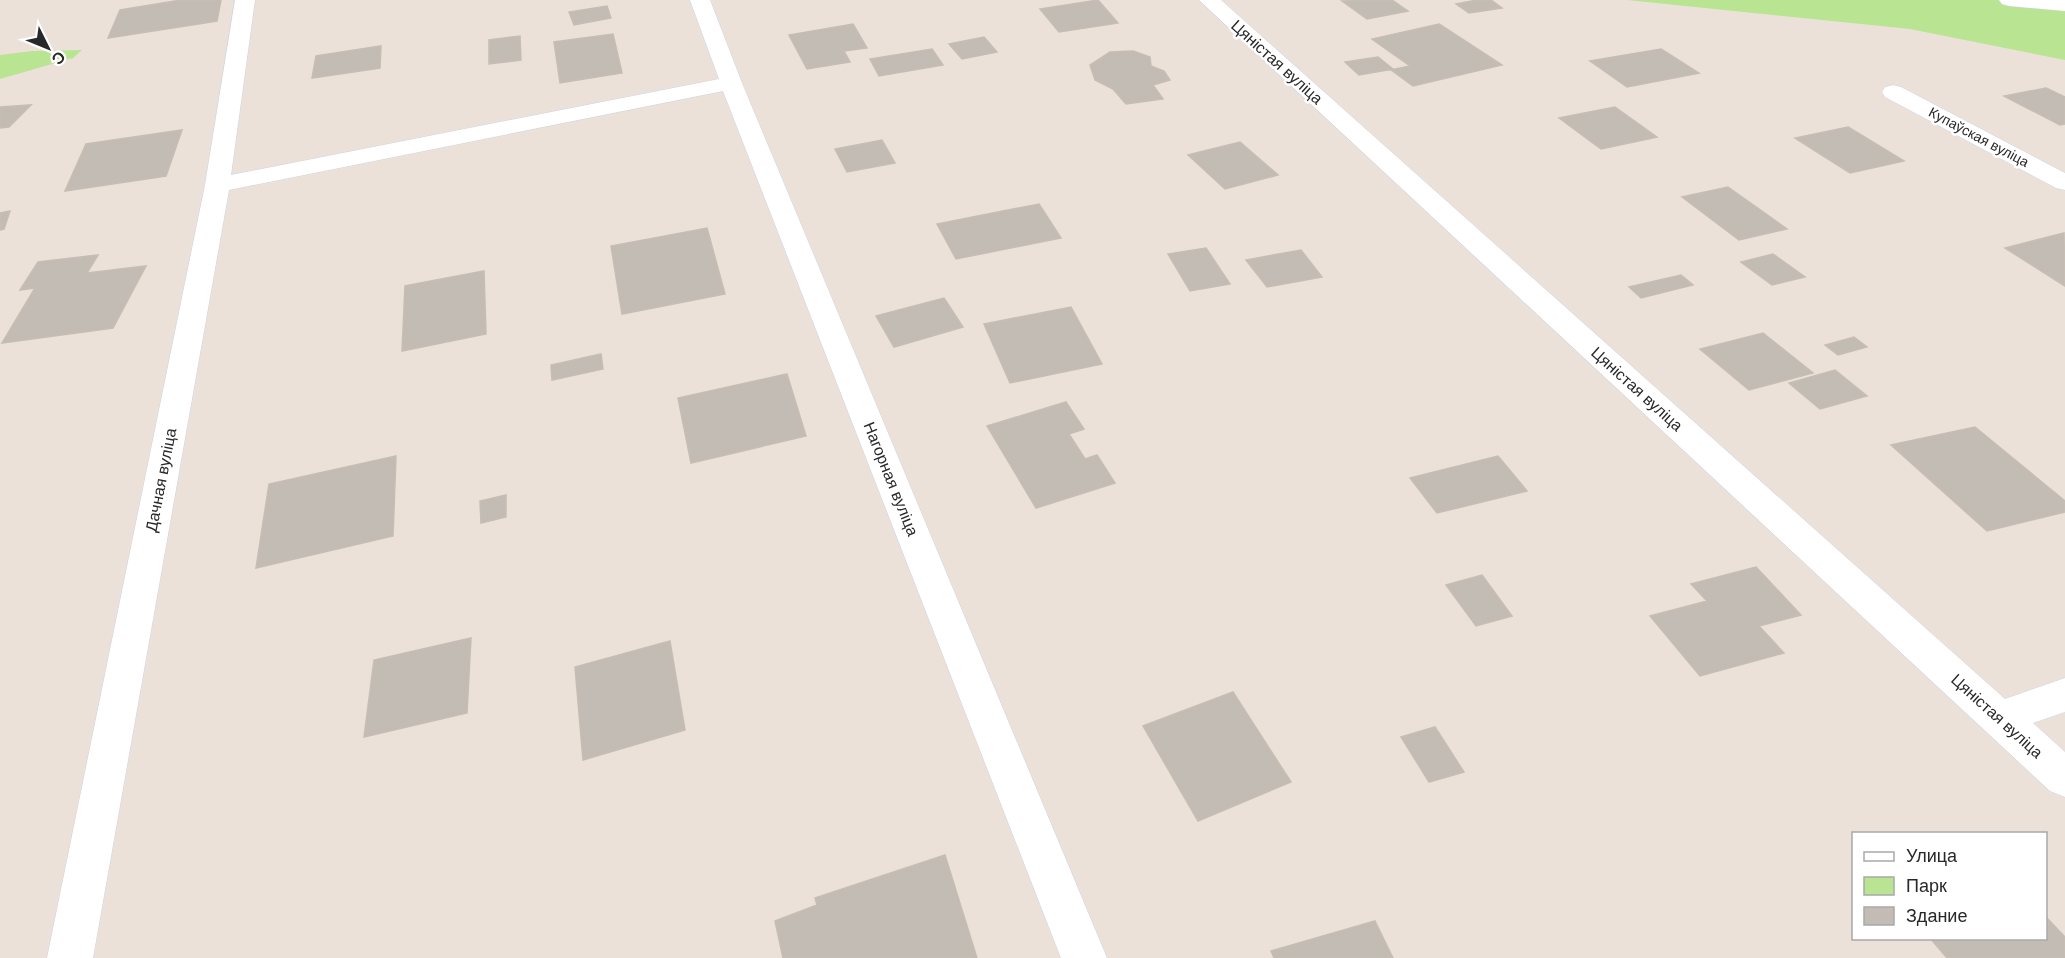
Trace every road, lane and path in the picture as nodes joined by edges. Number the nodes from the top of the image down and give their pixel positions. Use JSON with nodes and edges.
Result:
{"nodes":[{"id":1,"x":245,"y":0,"type":"edge"},
{"id":2,"x":700,"y":0,"type":"edge"},
{"id":3,"x":1209,"y":0,"type":"edge"},
{"id":4,"x":2009,"y":0,"type":"edge"},
{"id":5,"x":2065,"y":5,"type":"edge"},
{"id":6,"x":731,"y":83,"type":"junction"},
{"id":7,"x":1893,"y":92,"type":"dead end"},
{"id":8,"x":2065,"y":183,"type":"edge"},
{"id":9,"x":217,"y":185,"type":"junction"},
{"id":10,"x":2065,"y":695,"type":"edge"},
{"id":11,"x":1999,"y":718,"type":"junction"},
{"id":12,"x":2065,"y":778,"type":"edge"},
{"id":13,"x":70,"y":958,"type":"edge"},
{"id":14,"x":1084,"y":958,"type":"edge"}],
"edges":[{"from":1,"to":9,"type":"street","name":"Дачная вуліца"},
{"from":2,"to":6,"type":"street","name":"Нагорная вуліца"},
{"from":3,"to":11,"type":"street","name":"Цяністая вуліца"},
{"from":4,"to":5,"type":"street"},
{"from":6,"to":9,"type":"street"},
{"from":6,"to":14,"type":"street","name":"Нагорная вуліца"},
{"from":7,"to":8,"type":"street","name":"Купаўская вуліца"},
{"from":9,"to":13,"type":"street","name":"Дачная вуліца"},
{"from":10,"to":11,"type":"street"},
{"from":11,"to":12,"type":"street","name":"Цяністая вуліца"}]}
